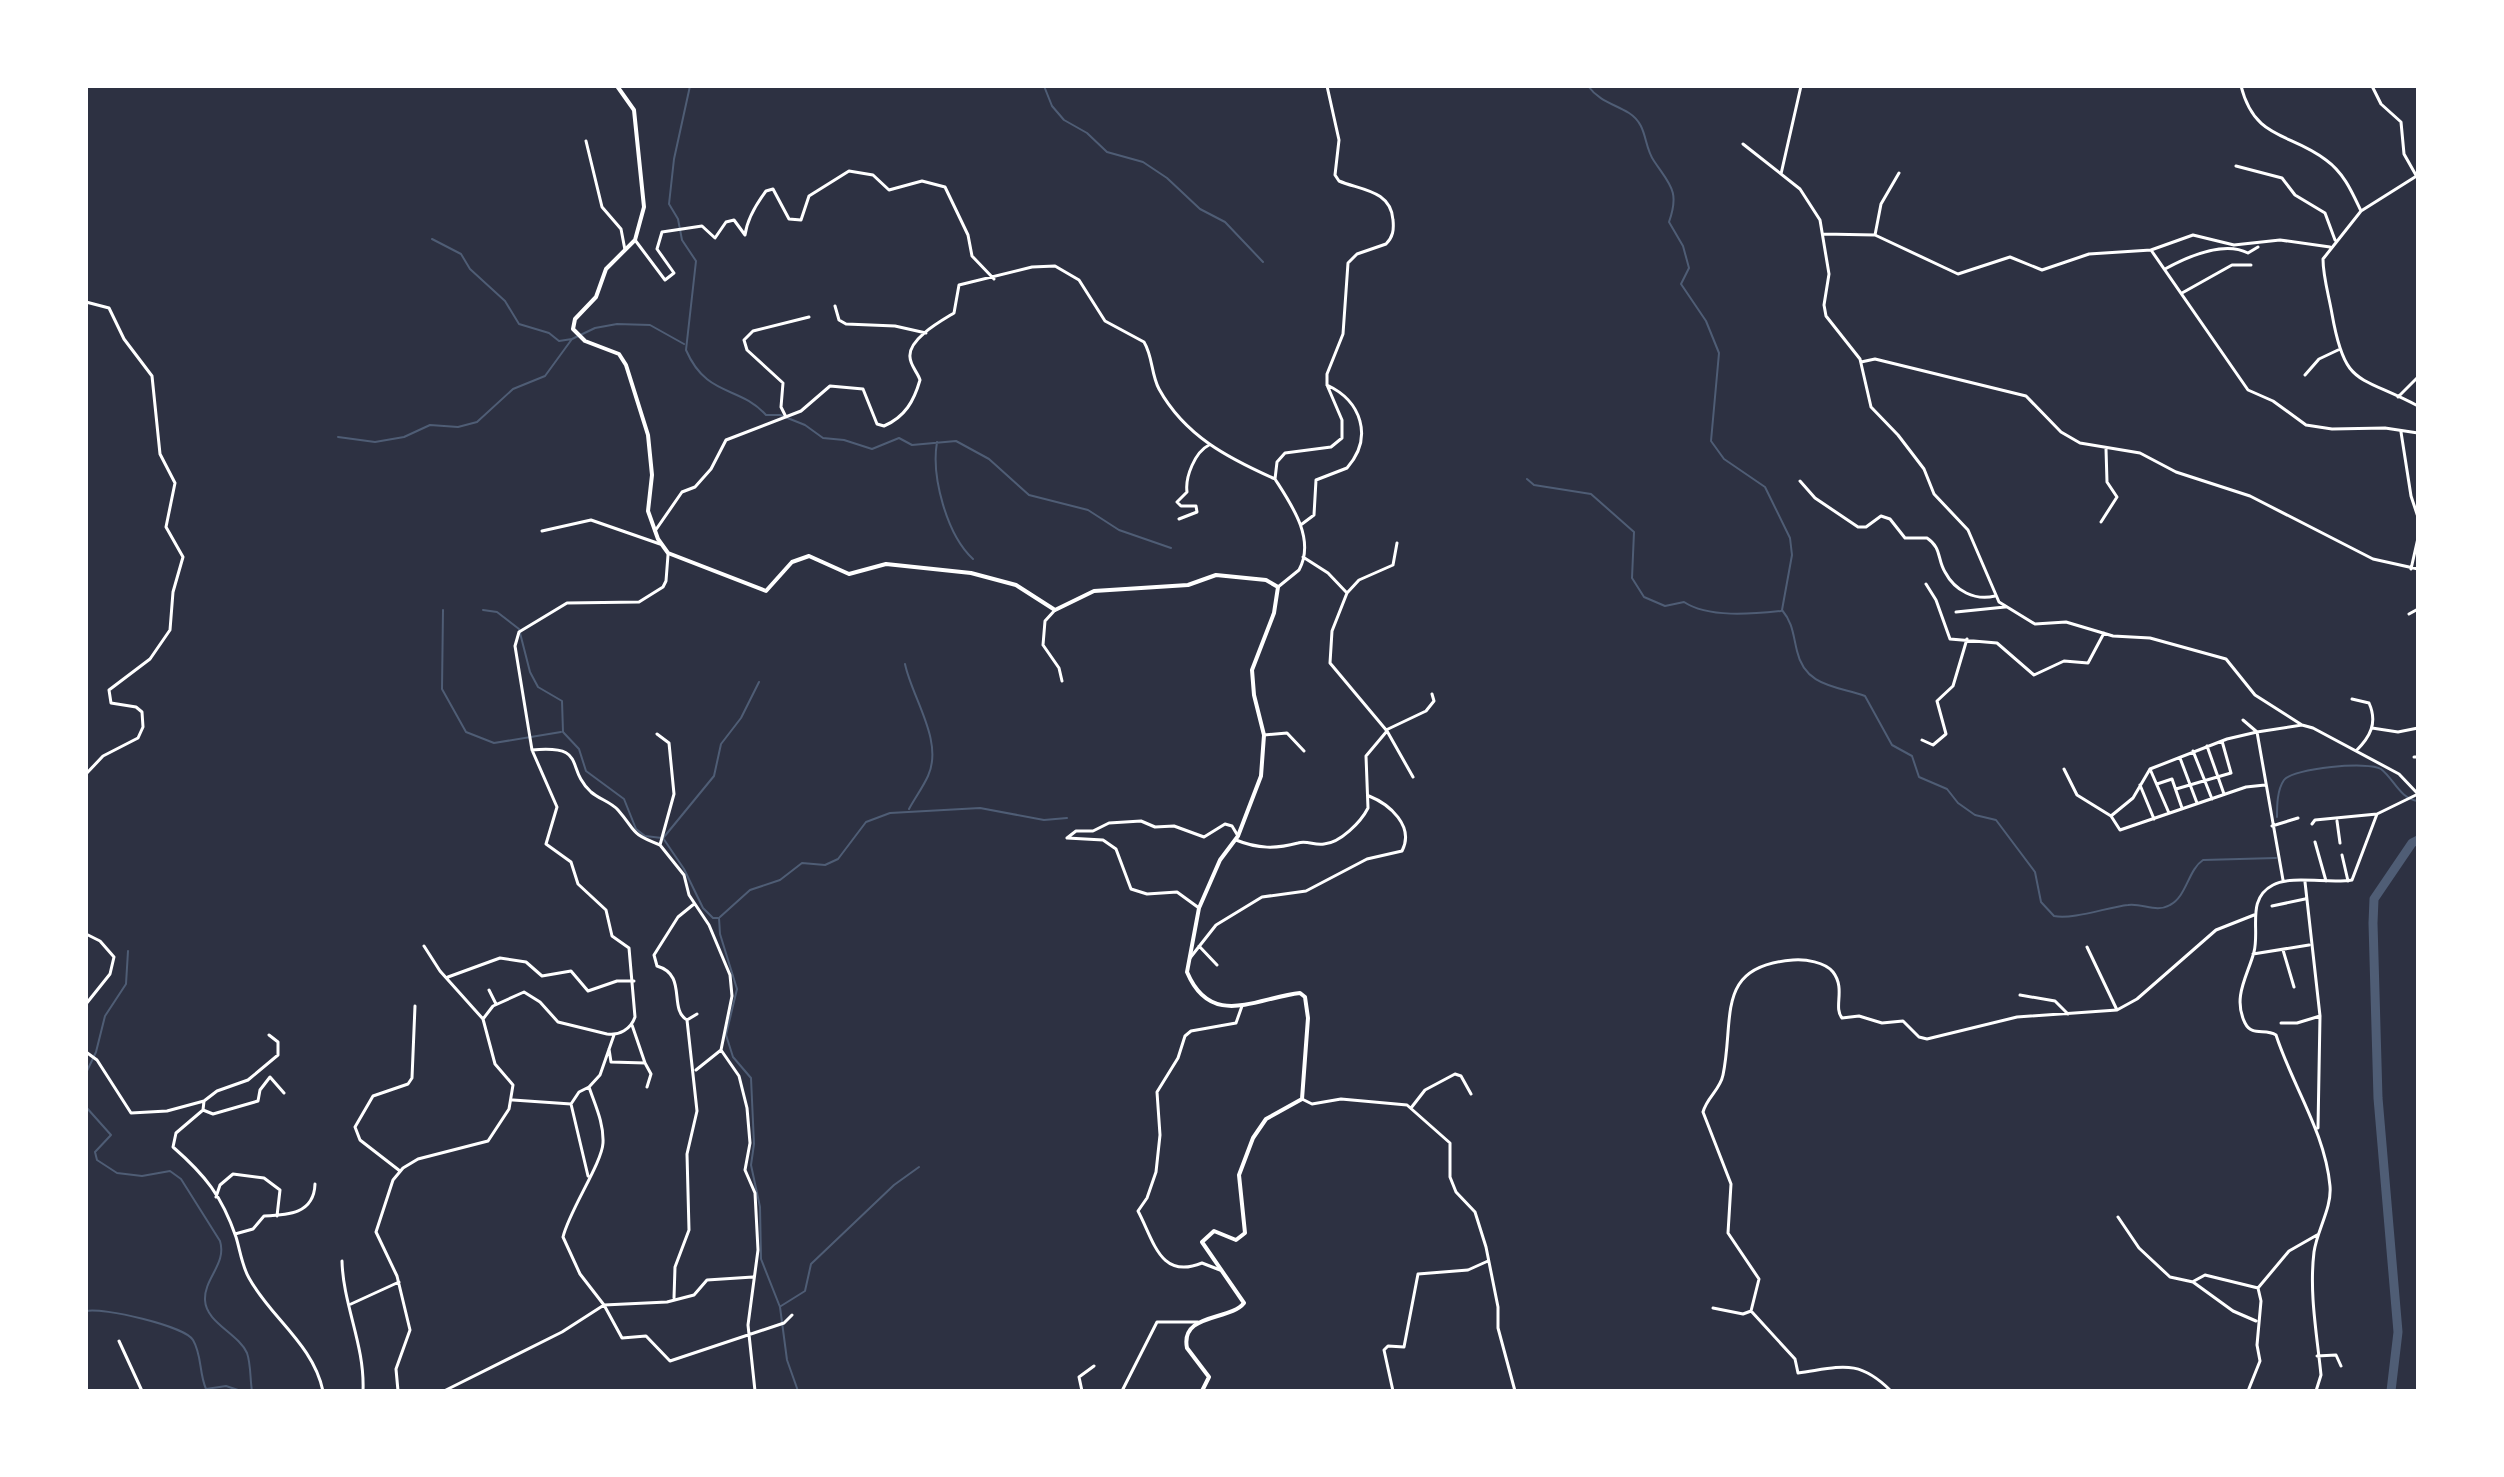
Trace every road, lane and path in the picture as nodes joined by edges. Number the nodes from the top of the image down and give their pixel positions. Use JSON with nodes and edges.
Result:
{"nodes":[{"id":1,"x":617,"y":86,"type":"edge"},
{"id":2,"x":1327,"y":86,"type":"edge"},
{"id":3,"x":1801,"y":86,"type":"edge"},
{"id":4,"x":2241,"y":86,"type":"edge"},
{"id":5,"x":2372,"y":86,"type":"edge"},
{"id":6,"x":586,"y":141,"type":"dead end"},
{"id":7,"x":1743,"y":144,"type":"dead end"},
{"id":8,"x":2236,"y":166,"type":"dead end"},
{"id":9,"x":1899,"y":173,"type":"dead end"},
{"id":10,"x":1781,"y":174,"type":"junction"},
{"id":11,"x":2417,"y":176,"type":"edge"},
{"id":12,"x":2361,"y":211,"type":"junction"},
{"id":13,"x":1823,"y":234,"type":"junction"},
{"id":14,"x":1875,"y":235,"type":"junction"},
{"id":15,"x":635,"y":240,"type":"junction"},
{"id":16,"x":2335,"y":240,"type":"junction"},
{"id":17,"x":2260,"y":245,"type":"junction"},
{"id":18,"x":2330,"y":247,"type":"junction"},
{"id":19,"x":625,"y":250,"type":"junction"},
{"id":20,"x":2151,"y":250,"type":"junction"},
{"id":21,"x":2251,"y":265,"type":"dead end"},
{"id":22,"x":2165,"y":269,"type":"junction"},
{"id":23,"x":994,"y":279,"type":"junction"},
{"id":24,"x":2182,"y":293,"type":"junction"},
{"id":25,"x":86,"y":302,"type":"edge"},
{"id":26,"x":835,"y":306,"type":"dead end"},
{"id":27,"x":809,"y":317,"type":"dead end"},
{"id":28,"x":926,"y":333,"type":"junction"},
{"id":29,"x":2338,"y":350,"type":"junction"},
{"id":30,"x":1861,"y":362,"type":"junction"},
{"id":31,"x":2305,"y":375,"type":"dead end"},
{"id":32,"x":2418,"y":377,"type":"edge"},
{"id":33,"x":1327,"y":385,"type":"junction"},
{"id":34,"x":2398,"y":397,"type":"junction"},
{"id":35,"x":2418,"y":406,"type":"edge"},
{"id":36,"x":785,"y":415,"type":"junction"},
{"id":37,"x":2401,"y":432,"type":"junction"},
{"id":38,"x":2418,"y":433,"type":"edge"},
{"id":39,"x":1209,"y":445,"type":"junction"},
{"id":40,"x":2106,"y":449,"type":"junction"},
{"id":41,"x":1275,"y":479,"type":"junction"},
{"id":42,"x":1800,"y":481,"type":"dead end"},
{"id":43,"x":2418,"y":517,"type":"edge"},
{"id":44,"x":1179,"y":519,"type":"dead end"},
{"id":45,"x":2101,"y":522,"type":"dead end"},
{"id":46,"x":1301,"y":525,"type":"junction"},
{"id":47,"x":542,"y":531,"type":"dead end"},
{"id":48,"x":655,"y":531,"type":"junction"},
{"id":49,"x":2418,"y":538,"type":"edge"},
{"id":50,"x":1397,"y":543,"type":"dead end"},
{"id":51,"x":660,"y":544,"type":"junction"},
{"id":52,"x":668,"y":553,"type":"junction"},
{"id":53,"x":1303,"y":557,"type":"junction"},
{"id":54,"x":2411,"y":569,"type":"junction"},
{"id":55,"x":2418,"y":569,"type":"edge"},
{"id":56,"x":1926,"y":584,"type":"dead end"},
{"id":57,"x":1278,"y":587,"type":"junction"},
{"id":58,"x":1347,"y":593,"type":"junction"},
{"id":59,"x":1995,"y":596,"type":"junction"},
{"id":60,"x":2005,"y":607,"type":"junction"},
{"id":61,"x":2418,"y":609,"type":"edge"},
{"id":62,"x":1055,"y":610,"type":"junction"},
{"id":63,"x":1956,"y":612,"type":"dead end"},
{"id":64,"x":2409,"y":614,"type":"dead end"},
{"id":65,"x":2104,"y":633,"type":"junction"},
{"id":66,"x":1967,"y":638,"type":"junction"},
{"id":67,"x":1062,"y":681,"type":"dead end"},
{"id":68,"x":1432,"y":694,"type":"dead end"},
{"id":69,"x":2352,"y":699,"type":"dead end"},
{"id":70,"x":2243,"y":720,"type":"dead end"},
{"id":71,"x":2302,"y":725,"type":"junction"},
{"id":72,"x":2372,"y":728,"type":"junction"},
{"id":73,"x":2418,"y":728,"type":"edge"},
{"id":74,"x":1386,"y":731,"type":"junction"},
{"id":75,"x":2257,"y":732,"type":"junction"},
{"id":76,"x":657,"y":734,"type":"dead end"},
{"id":77,"x":1264,"y":735,"type":"junction"},
{"id":78,"x":1922,"y":740,"type":"dead end"},
{"id":79,"x":2222,"y":741,"type":"junction"},
{"id":80,"x":2207,"y":746,"type":"junction"},
{"id":81,"x":532,"y":750,"type":"junction"},
{"id":82,"x":1304,"y":751,"type":"dead end"},
{"id":83,"x":2193,"y":751,"type":"junction"},
{"id":84,"x":2356,"y":751,"type":"junction"},
{"id":85,"x":2179,"y":756,"type":"junction"},
{"id":86,"x":2064,"y":769,"type":"dead end"},
{"id":87,"x":2150,"y":769,"type":"junction"},
{"id":88,"x":86,"y":774,"type":"edge"},
{"id":89,"x":1413,"y":777,"type":"dead end"},
{"id":90,"x":2218,"y":777,"type":"junction"},
{"id":91,"x":2205,"y":782,"type":"junction"},
{"id":92,"x":2157,"y":784,"type":"junction"},
{"id":93,"x":2140,"y":785,"type":"junction"},
{"id":94,"x":2267,"y":786,"type":"junction"},
{"id":95,"x":2191,"y":787,"type":"junction"},
{"id":96,"x":2176,"y":789,"type":"junction"},
{"id":97,"x":2224,"y":794,"type":"junction"},
{"id":98,"x":2418,"y":794,"type":"edge"},
{"id":99,"x":1369,"y":796,"type":"junction"},
{"id":100,"x":2212,"y":799,"type":"junction"},
{"id":101,"x":2197,"y":803,"type":"junction"},
{"id":102,"x":2182,"y":808,"type":"junction"},
{"id":103,"x":2169,"y":813,"type":"junction"},
{"id":104,"x":2377,"y":814,"type":"junction"},
{"id":105,"x":2111,"y":816,"type":"junction"},
{"id":106,"x":2298,"y":818,"type":"dead end"},
{"id":107,"x":2154,"y":819,"type":"junction"},
{"id":108,"x":2337,"y":821,"type":"junction"},
{"id":109,"x":2312,"y":824,"type":"dead end"},
{"id":110,"x":2272,"y":826,"type":"junction"},
{"id":111,"x":1237,"y":838,"type":"junction"},
{"id":112,"x":660,"y":840,"type":"junction"},
{"id":113,"x":2315,"y":842,"type":"dead end"},
{"id":114,"x":2340,"y":843,"type":"dead end"},
{"id":115,"x":2342,"y":855,"type":"dead end"},
{"id":116,"x":2283,"y":881,"type":"junction"},
{"id":117,"x":2348,"y":881,"type":"junction"},
{"id":118,"x":2305,"y":882,"type":"junction"},
{"id":119,"x":2326,"y":882,"type":"junction"},
{"id":120,"x":2305,"y":899,"type":"junction"},
{"id":121,"x":694,"y":904,"type":"junction"},
{"id":122,"x":2272,"y":906,"type":"dead end"},
{"id":123,"x":1199,"y":908,"type":"junction"},
{"id":124,"x":2254,"y":915,"type":"junction"},
{"id":125,"x":86,"y":934,"type":"edge"},
{"id":126,"x":2310,"y":945,"type":"junction"},
{"id":127,"x":424,"y":946,"type":"dead end"},
{"id":128,"x":1199,"y":946,"type":"junction"},
{"id":129,"x":2087,"y":947,"type":"dead end"},
{"id":130,"x":2283,"y":950,"type":"junction"},
{"id":131,"x":2253,"y":954,"type":"junction"},
{"id":132,"x":1187,"y":962,"type":"junction"},
{"id":133,"x":1217,"y":965,"type":"dead end"},
{"id":134,"x":448,"y":977,"type":"junction"},
{"id":135,"x":634,"y":981,"type":"junction"},
{"id":136,"x":2294,"y":987,"type":"dead end"},
{"id":137,"x":489,"y":990,"type":"dead end"},
{"id":138,"x":2020,"y":995,"type":"dead end"},
{"id":139,"x":86,"y":1004,"type":"edge"},
{"id":140,"x":496,"y":1004,"type":"junction"},
{"id":141,"x":415,"y":1006,"type":"dead end"},
{"id":142,"x":1242,"y":1006,"type":"junction"},
{"id":143,"x":2117,"y":1010,"type":"junction"},
{"id":144,"x":697,"y":1014,"type":"dead end"},
{"id":145,"x":2068,"y":1014,"type":"junction"},
{"id":146,"x":2320,"y":1016,"type":"junction"},
{"id":147,"x":483,"y":1019,"type":"junction"},
{"id":148,"x":687,"y":1020,"type":"junction"},
{"id":149,"x":2281,"y":1023,"type":"dead end"},
{"id":150,"x":632,"y":1025,"type":"junction"},
{"id":151,"x":269,"y":1035,"type":"dead end"},
{"id":152,"x":614,"y":1035,"type":"junction"},
{"id":153,"x":609,"y":1046,"type":"junction"},
{"id":154,"x":721,"y":1050,"type":"junction"},
{"id":155,"x":86,"y":1052,"type":"edge"},
{"id":156,"x":645,"y":1063,"type":"junction"},
{"id":157,"x":695,"y":1071,"type":"junction"},
{"id":158,"x":589,"y":1087,"type":"junction"},
{"id":159,"x":647,"y":1087,"type":"dead end"},
{"id":160,"x":284,"y":1093,"type":"dead end"},
{"id":161,"x":1471,"y":1094,"type":"dead end"},
{"id":162,"x":1302,"y":1099,"type":"junction"},
{"id":163,"x":513,"y":1100,"type":"junction"},
{"id":164,"x":204,"y":1101,"type":"junction"},
{"id":165,"x":571,"y":1104,"type":"junction"},
{"id":166,"x":1411,"y":1108,"type":"junction"},
{"id":167,"x":203,"y":1110,"type":"junction"},
{"id":168,"x":2318,"y":1128,"type":"junction"},
{"id":169,"x":400,"y":1171,"type":"junction"},
{"id":170,"x":588,"y":1176,"type":"junction"},
{"id":171,"x":315,"y":1184,"type":"dead end"},
{"id":172,"x":216,"y":1197,"type":"junction"},
{"id":173,"x":277,"y":1216,"type":"junction"},
{"id":174,"x":2118,"y":1217,"type":"dead end"},
{"id":175,"x":235,"y":1234,"type":"junction"},
{"id":176,"x":2317,"y":1235,"type":"junction"},
{"id":177,"x":342,"y":1261,"type":"dead end"},
{"id":178,"x":1488,"y":1261,"type":"junction"},
{"id":179,"x":1222,"y":1271,"type":"junction"},
{"id":180,"x":755,"y":1277,"type":"junction"},
{"id":181,"x":399,"y":1282,"type":"junction"},
{"id":182,"x":2193,"y":1282,"type":"junction"},
{"id":183,"x":2258,"y":1288,"type":"junction"},
{"id":184,"x":674,"y":1298,"type":"junction"},
{"id":185,"x":350,"y":1305,"type":"junction"},
{"id":186,"x":604,"y":1305,"type":"junction"},
{"id":187,"x":1713,"y":1308,"type":"dead end"},
{"id":188,"x":1751,"y":1311,"type":"junction"},
{"id":189,"x":792,"y":1315,"type":"dead end"},
{"id":190,"x":2256,"y":1321,"type":"junction"},
{"id":191,"x":1198,"y":1322,"type":"junction"},
{"id":192,"x":748,"y":1336,"type":"junction"},
{"id":193,"x":119,"y":1341,"type":"dead end"},
{"id":194,"x":2317,"y":1356,"type":"junction"},
{"id":195,"x":1094,"y":1366,"type":"dead end"},
{"id":196,"x":2341,"y":1366,"type":"dead end"},
{"id":197,"x":142,"y":1391,"type":"edge"},
{"id":198,"x":323,"y":1391,"type":"edge"},
{"id":199,"x":363,"y":1391,"type":"edge"},
{"id":200,"x":398,"y":1391,"type":"edge"},
{"id":201,"x":444,"y":1391,"type":"edge"},
{"id":202,"x":755,"y":1391,"type":"edge"},
{"id":203,"x":1082,"y":1391,"type":"edge"},
{"id":204,"x":1122,"y":1391,"type":"edge"},
{"id":205,"x":1202,"y":1391,"type":"edge"},
{"id":206,"x":1393,"y":1391,"type":"edge"},
{"id":207,"x":1515,"y":1391,"type":"edge"},
{"id":208,"x":1891,"y":1391,"type":"edge"},
{"id":209,"x":2248,"y":1391,"type":"edge"},
{"id":210,"x":2316,"y":1391,"type":"edge"}],
"edges":[{"from":1,"to":15,"type":"street"},
{"from":2,"to":33,"type":"street"},
{"from":3,"to":10,"type":"street"},
{"from":4,"to":12,"type":"street"},
{"from":5,"to":11,"type":"street"},
{"from":6,"to":19,"type":"street"},
{"from":7,"to":10,"type":"street"},
{"from":8,"to":16,"type":"street"},
{"from":9,"to":14,"type":"street"},
{"from":10,"to":13,"type":"street"},
{"from":11,"to":12,"type":"street"},
{"from":12,"to":16,"type":"street"},
{"from":13,"to":14,"type":"street"},
{"from":13,"to":30,"type":"street"},
{"from":14,"to":20,"type":"street"},
{"from":15,"to":19,"type":"street"},
{"from":15,"to":23,"type":"street"},
{"from":16,"to":18,"type":"street"},
{"from":17,"to":18,"type":"street"},
{"from":17,"to":20,"type":"street"},
{"from":17,"to":22,"type":"street"},
{"from":18,"to":29,"type":"street"},
{"from":19,"to":48,"type":"street"},
{"from":20,"to":22,"type":"street"},
{"from":21,"to":24,"type":"street"},
{"from":22,"to":24,"type":"street"},
{"from":23,"to":28,"type":"street"},
{"from":23,"to":39,"type":"street"},
{"from":24,"to":37,"type":"street"},
{"from":25,"to":88,"type":"street"},
{"from":26,"to":28,"type":"street"},
{"from":27,"to":36,"type":"street"},
{"from":28,"to":36,"type":"street"},
{"from":29,"to":31,"type":"street"},
{"from":29,"to":34,"type":"street"},
{"from":30,"to":40,"type":"street"},
{"from":30,"to":59,"type":"street"},
{"from":32,"to":34,"type":"street"},
{"from":33,"to":41,"type":"street"},
{"from":33,"to":46,"type":"street"},
{"from":34,"to":35,"type":"street"},
{"from":36,"to":48,"type":"street"},
{"from":37,"to":38,"type":"street"},
{"from":37,"to":43,"type":"street"},
{"from":39,"to":41,"type":"street"},
{"from":39,"to":44,"type":"street"},
{"from":40,"to":45,"type":"street"},
{"from":40,"to":54,"type":"street"},
{"from":41,"to":46,"type":"street"},
{"from":42,"to":59,"type":"street"},
{"from":46,"to":53,"type":"street"},
{"from":47,"to":51,"type":"street"},
{"from":48,"to":51,"type":"street"},
{"from":49,"to":54,"type":"street"},
{"from":50,"to":58,"type":"street"},
{"from":51,"to":52,"type":"street"},
{"from":52,"to":62,"type":"street"},
{"from":52,"to":81,"type":"street"},
{"from":53,"to":57,"type":"street"},
{"from":53,"to":58,"type":"street"},
{"from":54,"to":55,"type":"street"},
{"from":56,"to":66,"type":"street"},
{"from":57,"to":62,"type":"street"},
{"from":57,"to":77,"type":"street"},
{"from":58,"to":74,"type":"street"},
{"from":59,"to":60,"type":"street"},
{"from":60,"to":63,"type":"street"},
{"from":60,"to":65,"type":"street"},
{"from":61,"to":64,"type":"street"},
{"from":62,"to":67,"type":"street"},
{"from":65,"to":66,"type":"street"},
{"from":65,"to":71,"type":"street"},
{"from":66,"to":78,"type":"street"},
{"from":68,"to":74,"type":"street"},
{"from":69,"to":72,"type":"street"},
{"from":70,"to":75,"type":"street"},
{"from":71,"to":75,"type":"street"},
{"from":71,"to":84,"type":"street"},
{"from":72,"to":73,"type":"street"},
{"from":72,"to":84,"type":"street"},
{"from":74,"to":89,"type":"street"},
{"from":74,"to":99,"type":"street"},
{"from":75,"to":79,"type":"street"},
{"from":75,"to":94,"type":"street"},
{"from":76,"to":112,"type":"street"},
{"from":77,"to":82,"type":"street"},
{"from":77,"to":111,"type":"street"},
{"from":79,"to":80,"type":"street"},
{"from":79,"to":90,"type":"street"},
{"from":80,"to":83,"type":"street"},
{"from":80,"to":90,"type":"street"},
{"from":81,"to":112,"type":"street"},
{"from":81,"to":135,"type":"street"},
{"from":83,"to":85,"type":"street"},
{"from":83,"to":91,"type":"street"},
{"from":84,"to":98,"type":"street"},
{"from":85,"to":87,"type":"street"},
{"from":85,"to":95,"type":"street"},
{"from":86,"to":105,"type":"street"},
{"from":87,"to":92,"type":"street"},
{"from":87,"to":93,"type":"street"},
{"from":90,"to":91,"type":"street"},
{"from":90,"to":97,"type":"street"},
{"from":91,"to":95,"type":"street"},
{"from":91,"to":100,"type":"street"},
{"from":92,"to":96,"type":"street"},
{"from":92,"to":103,"type":"street"},
{"from":93,"to":105,"type":"street"},
{"from":93,"to":107,"type":"street"},
{"from":94,"to":97,"type":"street"},
{"from":94,"to":110,"type":"street"},
{"from":95,"to":96,"type":"street"},
{"from":95,"to":101,"type":"street"},
{"from":96,"to":102,"type":"street"},
{"from":97,"to":100,"type":"street"},
{"from":98,"to":104,"type":"street"},
{"from":99,"to":111,"type":"street"},
{"from":99,"to":128,"type":"street"},
{"from":100,"to":101,"type":"street"},
{"from":101,"to":102,"type":"street"},
{"from":102,"to":103,"type":"street"},
{"from":103,"to":107,"type":"street"},
{"from":104,"to":108,"type":"street"},
{"from":104,"to":117,"type":"street"},
{"from":105,"to":107,"type":"street"},
{"from":106,"to":110,"type":"street"},
{"from":108,"to":109,"type":"street"},
{"from":108,"to":114,"type":"street"},
{"from":110,"to":116,"type":"street"},
{"from":111,"to":123,"type":"street"},
{"from":111,"to":123,"type":"street"},
{"from":112,"to":121,"type":"street"},
{"from":113,"to":119,"type":"street"},
{"from":115,"to":117,"type":"street"},
{"from":116,"to":118,"type":"street"},
{"from":116,"to":124,"type":"street"},
{"from":117,"to":119,"type":"street"},
{"from":118,"to":119,"type":"street"},
{"from":118,"to":120,"type":"street"},
{"from":120,"to":122,"type":"street"},
{"from":120,"to":126,"type":"street"},
{"from":121,"to":148,"type":"street"},
{"from":121,"to":154,"type":"street"},
{"from":123,"to":132,"type":"street"},
{"from":124,"to":131,"type":"street"},
{"from":124,"to":143,"type":"street"},
{"from":125,"to":139,"type":"street"},
{"from":126,"to":130,"type":"street"},
{"from":126,"to":146,"type":"street"},
{"from":127,"to":134,"type":"street"},
{"from":128,"to":132,"type":"street"},
{"from":128,"to":133,"type":"street"},
{"from":129,"to":143,"type":"street"},
{"from":130,"to":131,"type":"street"},
{"from":130,"to":136,"type":"street"},
{"from":131,"to":168,"type":"street"},
{"from":132,"to":142,"type":"street"},
{"from":134,"to":135,"type":"street"},
{"from":134,"to":147,"type":"street"},
{"from":135,"to":150,"type":"street"},
{"from":137,"to":140,"type":"street"},
{"from":138,"to":145,"type":"street"},
{"from":140,"to":147,"type":"street"},
{"from":140,"to":152,"type":"street"},
{"from":141,"to":169,"type":"street"},
{"from":142,"to":162,"type":"street"},
{"from":142,"to":179,"type":"street"},
{"from":143,"to":145,"type":"street"},
{"from":144,"to":148,"type":"street"},
{"from":145,"to":188,"type":"street"},
{"from":146,"to":149,"type":"street"},
{"from":146,"to":168,"type":"street"},
{"from":147,"to":163,"type":"street"},
{"from":148,"to":157,"type":"street"},
{"from":150,"to":152,"type":"street"},
{"from":150,"to":156,"type":"street"},
{"from":151,"to":164,"type":"street"},
{"from":152,"to":153,"type":"street"},
{"from":153,"to":156,"type":"street"},
{"from":153,"to":158,"type":"street"},
{"from":154,"to":157,"type":"street"},
{"from":154,"to":180,"type":"street"},
{"from":155,"to":164,"type":"street"},
{"from":156,"to":159,"type":"street"},
{"from":157,"to":184,"type":"street"},
{"from":158,"to":165,"type":"street"},
{"from":158,"to":170,"type":"street"},
{"from":160,"to":167,"type":"street"},
{"from":161,"to":166,"type":"street"},
{"from":162,"to":166,"type":"street"},
{"from":162,"to":179,"type":"street"},
{"from":163,"to":165,"type":"street"},
{"from":163,"to":169,"type":"street"},
{"from":164,"to":167,"type":"street"},
{"from":165,"to":170,"type":"street"},
{"from":166,"to":178,"type":"street"},
{"from":167,"to":172,"type":"street"},
{"from":168,"to":176,"type":"street"},
{"from":169,"to":181,"type":"street"},
{"from":170,"to":186,"type":"street"},
{"from":171,"to":173,"type":"street"},
{"from":172,"to":173,"type":"street"},
{"from":172,"to":175,"type":"street"},
{"from":173,"to":175,"type":"street"},
{"from":174,"to":182,"type":"street"},
{"from":175,"to":198,"type":"street"},
{"from":176,"to":183,"type":"street"},
{"from":176,"to":194,"type":"street"},
{"from":177,"to":185,"type":"street"},
{"from":178,"to":206,"type":"street"},
{"from":178,"to":207,"type":"street"},
{"from":179,"to":191,"type":"street"},
{"from":180,"to":184,"type":"street"},
{"from":180,"to":192,"type":"street"},
{"from":181,"to":185,"type":"street"},
{"from":181,"to":200,"type":"street"},
{"from":182,"to":183,"type":"street"},
{"from":182,"to":190,"type":"street"},
{"from":183,"to":190,"type":"street"},
{"from":184,"to":186,"type":"street"},
{"from":185,"to":199,"type":"street"},
{"from":186,"to":192,"type":"street"},
{"from":186,"to":201,"type":"street"},
{"from":187,"to":188,"type":"street"},
{"from":188,"to":208,"type":"street"},
{"from":189,"to":192,"type":"street"},
{"from":190,"to":209,"type":"street"},
{"from":191,"to":204,"type":"street"},
{"from":191,"to":205,"type":"street"},
{"from":192,"to":202,"type":"street"},
{"from":193,"to":197,"type":"street"},
{"from":194,"to":196,"type":"street"},
{"from":194,"to":210,"type":"street"},
{"from":195,"to":203,"type":"street"}]}
